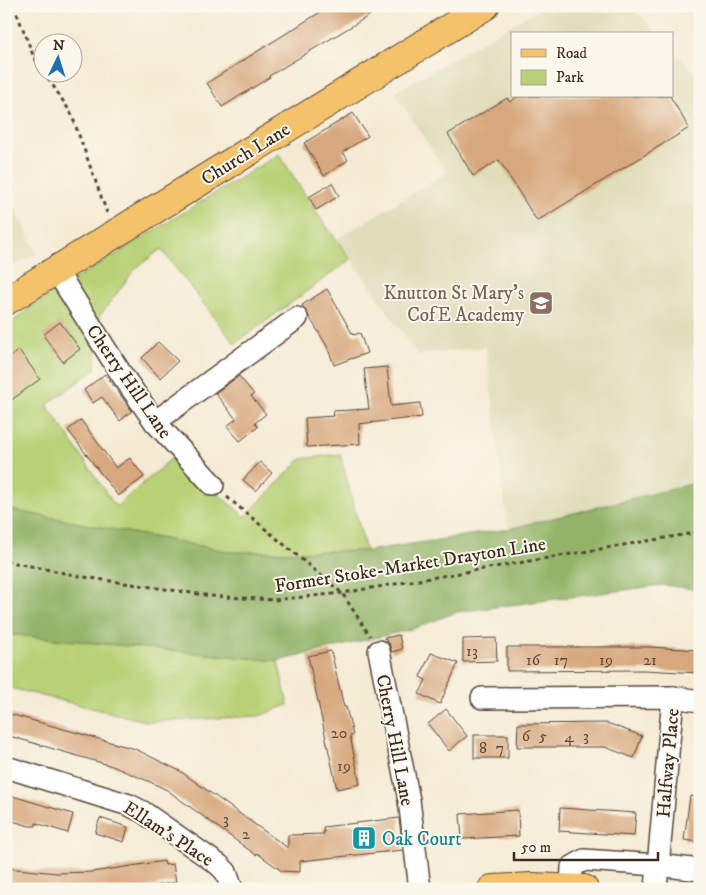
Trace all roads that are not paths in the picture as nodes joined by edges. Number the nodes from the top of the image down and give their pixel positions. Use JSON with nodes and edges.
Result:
{"nodes":[{"id":1,"x":470,"y":10,"type":"edge"},
{"id":2,"x":56,"y":270,"type":"junction"},
{"id":3,"x":6,"y":301,"type":"edge"},
{"id":4,"x":297,"y":318,"type":"dead end"},
{"id":5,"x":155,"y":422,"type":"junction"},
{"id":6,"x":213,"y":485,"type":"road end"},
{"id":7,"x":379,"y":651,"type":"road end"},
{"id":8,"x":482,"y":698,"type":"dead end"},
{"id":9,"x":673,"y":698,"type":"junction"},
{"id":10,"x":700,"y":700,"type":"edge"},
{"id":11,"x":6,"y":766,"type":"edge"},
{"id":12,"x":658,"y":865,"type":"junction"},
{"id":13,"x":700,"y":870,"type":"edge"},
{"id":14,"x":576,"y":881,"type":"edge"},
{"id":15,"x":232,"y":889,"type":"edge"},
{"id":16,"x":420,"y":889,"type":"edge"},
{"id":17,"x":492,"y":889,"type":"edge"},
{"id":18,"x":656,"y":889,"type":"edge"}],
"edges":[{"from":1,"to":2,"type":"main road","name":"Church Lane"},
{"from":2,"to":3,"type":"main road","name":"Church Lane"},
{"from":2,"to":5,"type":"street","name":"Cherry Hill Lane"},
{"from":4,"to":5,"type":"street"},
{"from":5,"to":6,"type":"street","name":"Cherry Hill Lane"},
{"from":7,"to":16,"type":"street","name":"Cherry Hill Lane"},
{"from":8,"to":9,"type":"street","name":"Halfway Place"},
{"from":9,"to":10,"type":"street","name":"Halfway Place"},
{"from":9,"to":12,"type":"street","name":"Halfway Place"},
{"from":11,"to":15,"type":"street","name":"Ellam's Place"},
{"from":12,"to":13,"type":"street"},
{"from":12,"to":14,"type":"street"},
{"from":12,"to":18,"type":"street","name":"Halfway Place"},
{"from":14,"to":17,"type":"main road"}]}
